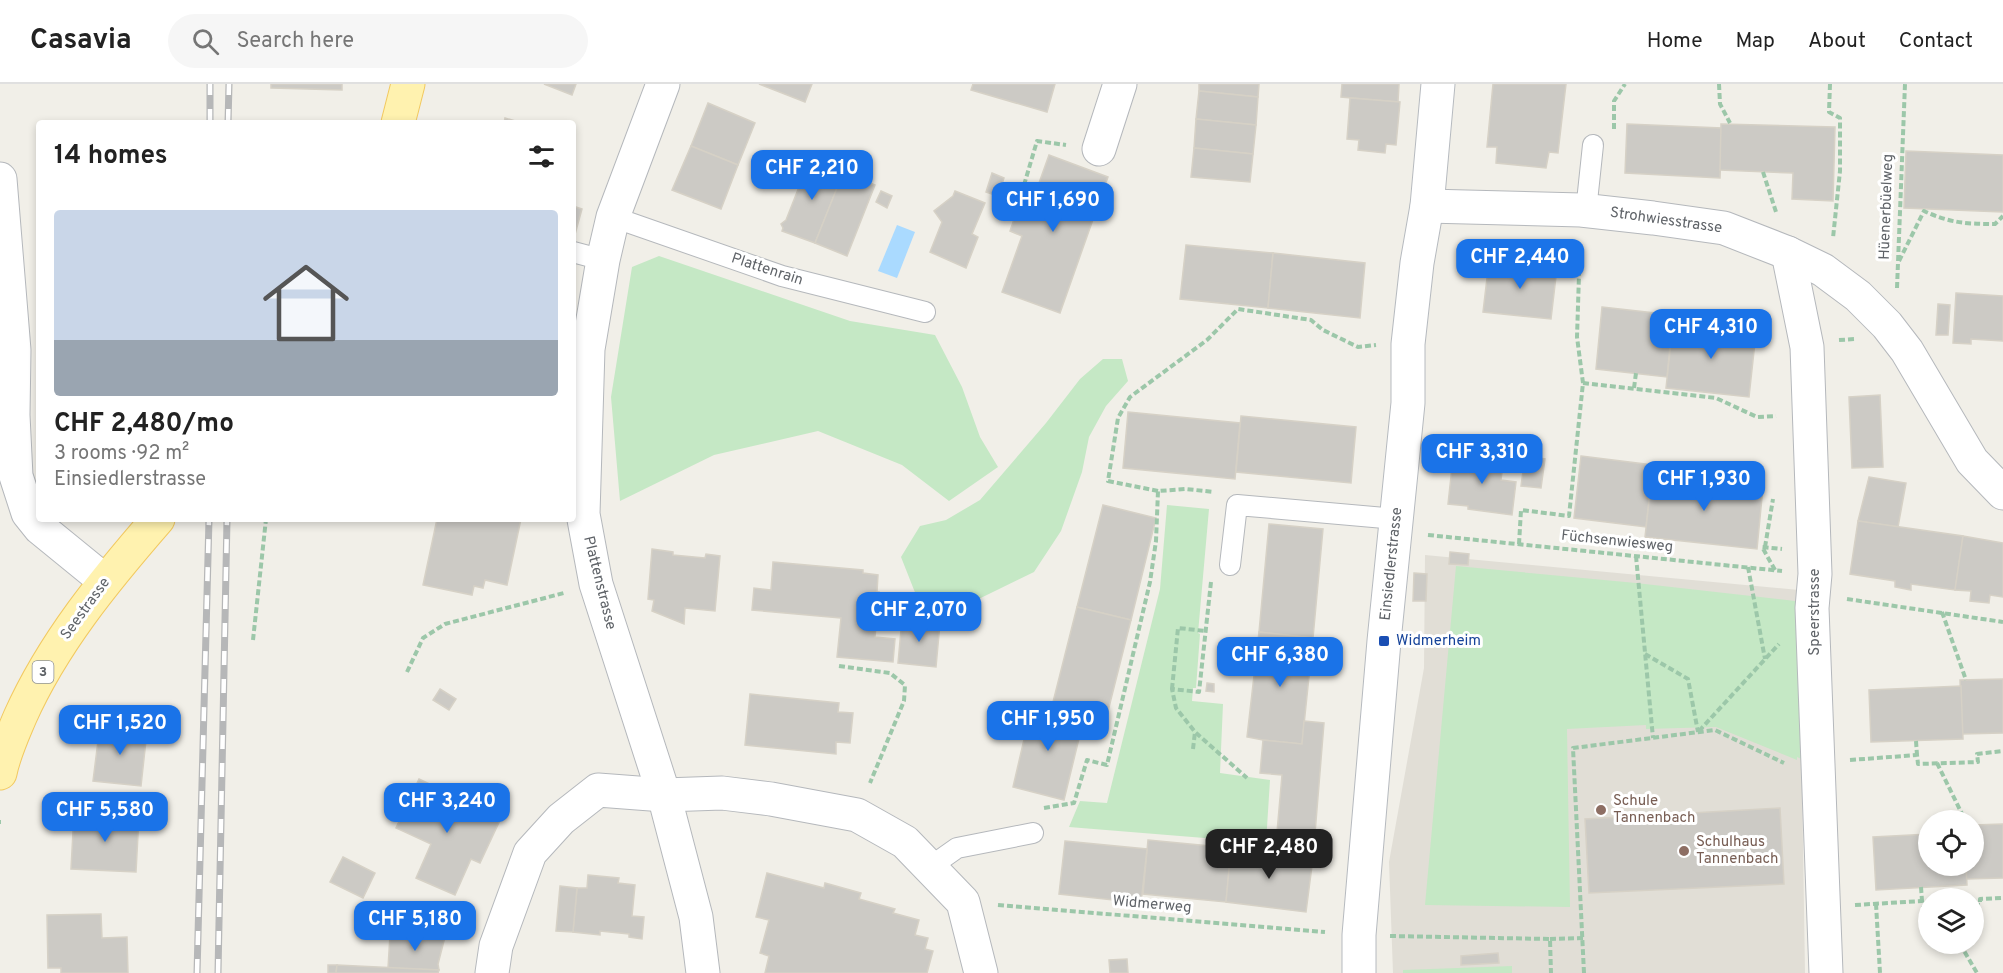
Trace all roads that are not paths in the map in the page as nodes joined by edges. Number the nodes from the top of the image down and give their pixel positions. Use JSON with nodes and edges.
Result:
{"nodes":[{"id":1,"x":408,"y":84,"type":"edge"},
{"id":2,"x":663,"y":84,"type":"edge"},
{"id":3,"x":1120,"y":84,"type":"edge"},
{"id":4,"x":1438,"y":84,"type":"edge"},
{"id":5,"x":399,"y":120,"type":"edge"},
{"id":6,"x":1593,"y":145,"type":"dead end"},
{"id":7,"x":1099,"y":149,"type":"road end"},
{"id":8,"x":0,"y":179,"type":"edge"},
{"id":9,"x":1426,"y":206,"type":"junction"},
{"id":10,"x":1584,"y":211,"type":"junction"},
{"id":11,"x":613,"y":217,"type":"junction"},
{"id":12,"x":588,"y":256,"type":"edge"},
{"id":13,"x":1802,"y":260,"type":"junction"},
{"id":14,"x":925,"y":312,"type":"dead end"},
{"id":15,"x":2003,"y":494,"type":"edge"},
{"id":16,"x":1396,"y":519,"type":"junction"},
{"id":17,"x":155,"y":522,"type":"edge"},
{"id":18,"x":1230,"y":565,"type":"road end"},
{"id":19,"x":105,"y":581,"type":"junction"},
{"id":20,"x":0,"y":773,"type":"edge"},
{"id":21,"x":664,"y":795,"type":"junction"},
{"id":22,"x":1033,"y":833,"type":"dead end"},
{"id":23,"x":930,"y":867,"type":"junction"},
{"id":24,"x":492,"y":973,"type":"edge"},
{"id":25,"x":703,"y":973,"type":"edge"},
{"id":26,"x":981,"y":973,"type":"edge"},
{"id":27,"x":1359,"y":973,"type":"edge"},
{"id":28,"x":1826,"y":973,"type":"edge"}],
"edges":[{"from":1,"to":5,"type":"main road"},
{"from":2,"to":11,"type":"street","name":"Plattenstrasse"},
{"from":3,"to":7,"type":"street"},
{"from":4,"to":9,"type":"street","name":"Einsiedlerstrasse"},
{"from":6,"to":10,"type":"lane"},
{"from":8,"to":19,"type":"street"},
{"from":9,"to":10,"type":"street","name":"Strohwiesstrasse"},
{"from":9,"to":16,"type":"street","name":"Einsiedlerstrasse"},
{"from":10,"to":13,"type":"street","name":"Strohwiesstrasse"},
{"from":11,"to":12,"type":"street","name":"Plattenstrasse"},
{"from":11,"to":14,"type":"lane","name":"Plattenrain"},
{"from":12,"to":21,"type":"street","name":"Plattenstrasse"},
{"from":13,"to":15,"type":"street","name":"Strohwiesstrasse"},
{"from":13,"to":28,"type":"street","name":"Speerstrasse"},
{"from":16,"to":18,"type":"lane"},
{"from":16,"to":27,"type":"street","name":"Einsiedlerstrasse"},
{"from":17,"to":19,"type":"main road","name":"Seestrasse","number":"3"},
{"from":19,"to":20,"type":"main road","name":"Seestrasse","number":"3"},
{"from":21,"to":23,"type":"street"},
{"from":21,"to":24,"type":"street"},
{"from":21,"to":25,"type":"street","name":"Plattenstrasse"},
{"from":22,"to":23,"type":"lane"},
{"from":23,"to":26,"type":"street"}]}
